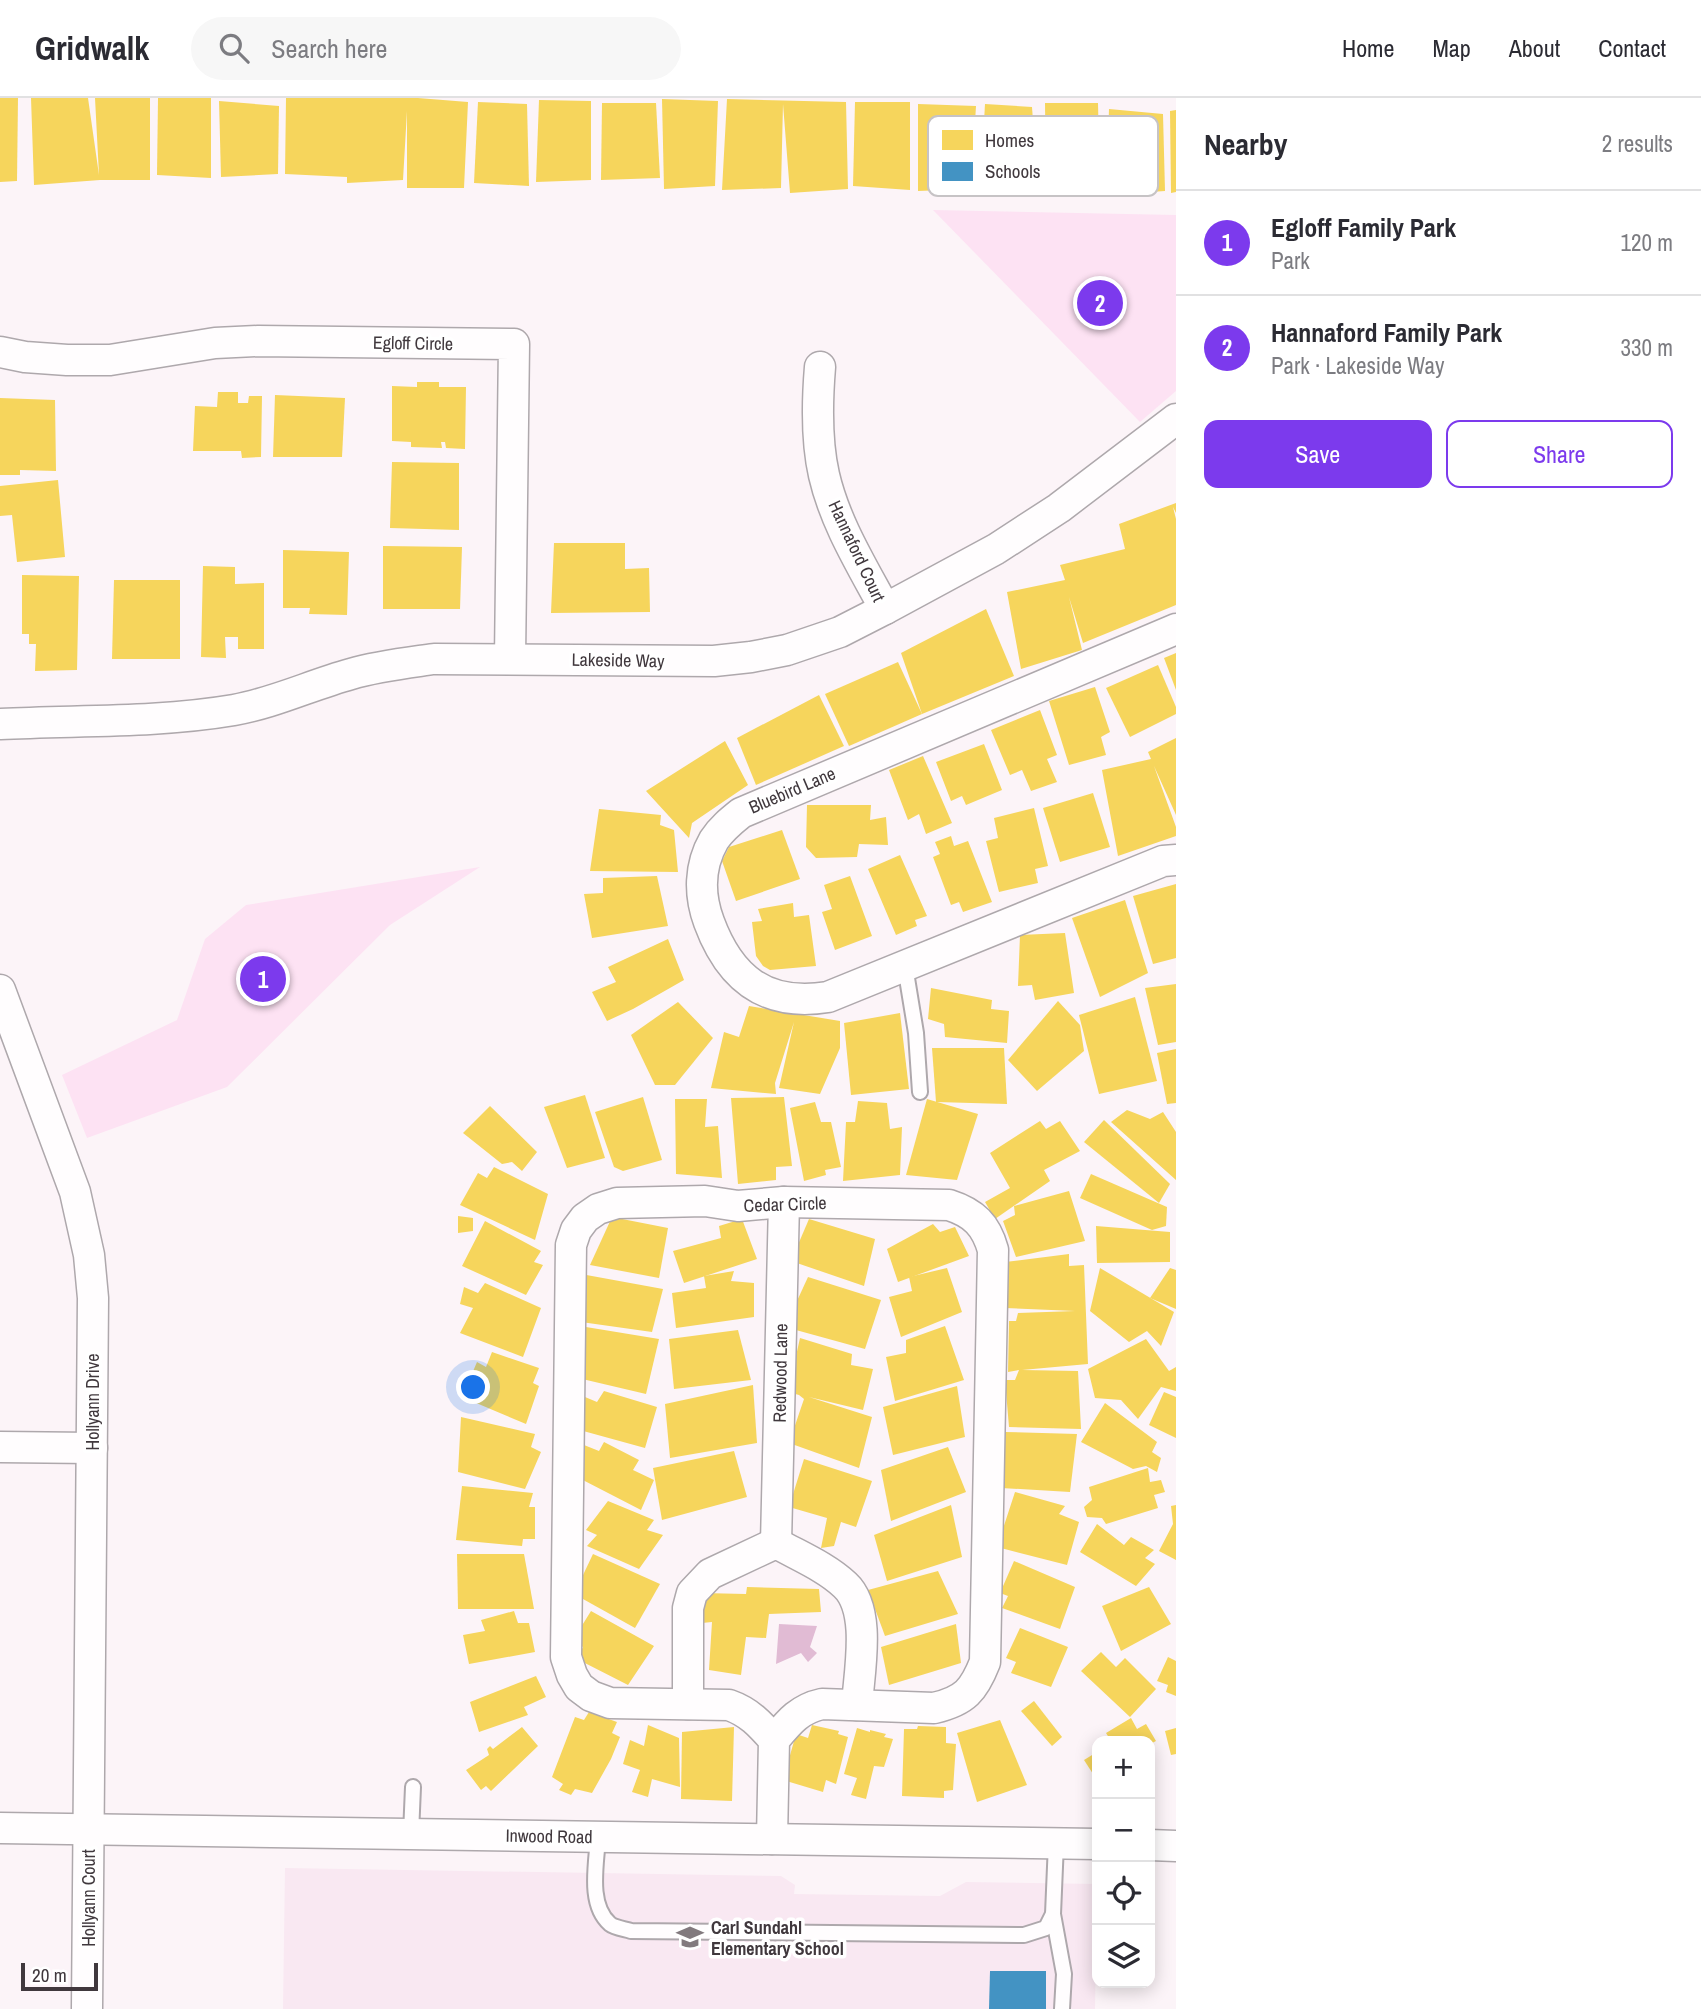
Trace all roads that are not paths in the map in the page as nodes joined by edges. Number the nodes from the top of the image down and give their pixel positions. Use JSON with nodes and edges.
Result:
{"nodes":[{"id":1,"x":0,"y":352,"type":"edge"},
{"id":2,"x":820,"y":367,"type":"dead end"},
{"id":3,"x":1176,"y":419,"type":"edge"},
{"id":4,"x":885,"y":609,"type":"junction"},
{"id":5,"x":1176,"y":629,"type":"edge"},
{"id":6,"x":510,"y":658,"type":"junction"},
{"id":7,"x":0,"y":724,"type":"edge"},
{"id":8,"x":1176,"y":860,"type":"edge"},
{"id":9,"x":905,"y":966,"type":"junction"},
{"id":10,"x":0,"y":990,"type":"edge"},
{"id":11,"x":920,"y":1092,"type":"dead end"},
{"id":12,"x":784,"y":1202,"type":"junction"},
{"id":13,"x":0,"y":1447,"type":"edge"},
{"id":14,"x":92,"y":1448,"type":"junction"},
{"id":15,"x":776,"y":1543,"type":"junction"},
{"id":16,"x":688,"y":1704,"type":"junction"},
{"id":17,"x":857,"y":1705,"type":"junction"},
{"id":18,"x":774,"y":1740,"type":"junction"},
{"id":19,"x":413,"y":1787,"type":"dead end"},
{"id":20,"x":0,"y":1828,"type":"edge"},
{"id":21,"x":89,"y":1829,"type":"junction"},
{"id":22,"x":411,"y":1834,"type":"junction"},
{"id":23,"x":598,"y":1836,"type":"junction"},
{"id":24,"x":772,"y":1839,"type":"junction"},
{"id":25,"x":1056,"y":1843,"type":"junction"},
{"id":26,"x":1092,"y":1844,"type":"edge"},
{"id":27,"x":1155,"y":1845,"type":"edge"},
{"id":28,"x":1176,"y":1846,"type":"edge"},
{"id":29,"x":1054,"y":1914,"type":"junction"},
{"id":30,"x":87,"y":2009,"type":"edge"},
{"id":31,"x":1062,"y":2009,"type":"edge"}],
"edges":[{"from":1,"to":6,"type":"street","name":"Egloff Circle"},
{"from":2,"to":4,"type":"street","name":"Hannaford Court"},
{"from":3,"to":4,"type":"street","name":"Lakeside Way"},
{"from":4,"to":6,"type":"street","name":"Lakeside Way"},
{"from":5,"to":9,"type":"street","name":"Bluebird Lane"},
{"from":6,"to":7,"type":"street","name":"Lakeside Way"},
{"from":8,"to":9,"type":"street","name":"Bluebird Lane"},
{"from":9,"to":11,"type":"lane"},
{"from":10,"to":14,"type":"street","name":"Hollyann Drive"},
{"from":12,"to":15,"type":"street","name":"Redwood Lane"},
{"from":12,"to":16,"type":"street","name":"Cedar Circle"},
{"from":12,"to":17,"type":"street","name":"Cedar Circle"},
{"from":13,"to":14,"type":"street"},
{"from":14,"to":21,"type":"street","name":"Hollyann Drive"},
{"from":15,"to":16,"type":"street"},
{"from":15,"to":17,"type":"street"},
{"from":16,"to":18,"type":"street","name":"Cedar Circle"},
{"from":17,"to":18,"type":"street","name":"Cedar Circle"},
{"from":18,"to":24,"type":"street"},
{"from":19,"to":22,"type":"lane"},
{"from":20,"to":21,"type":"street","name":"Inwood Road"},
{"from":21,"to":22,"type":"street","name":"Inwood Road"},
{"from":21,"to":30,"type":"street","name":"Hollyann Court"},
{"from":22,"to":23,"type":"street","name":"Inwood Road"},
{"from":23,"to":24,"type":"street","name":"Inwood Road"},
{"from":23,"to":29,"type":"lane"},
{"from":24,"to":25,"type":"street","name":"Inwood Road"},
{"from":25,"to":26,"type":"street","name":"Inwood Road"},
{"from":25,"to":29,"type":"lane"},
{"from":27,"to":28,"type":"street"},
{"from":29,"to":31,"type":"lane"}]}
